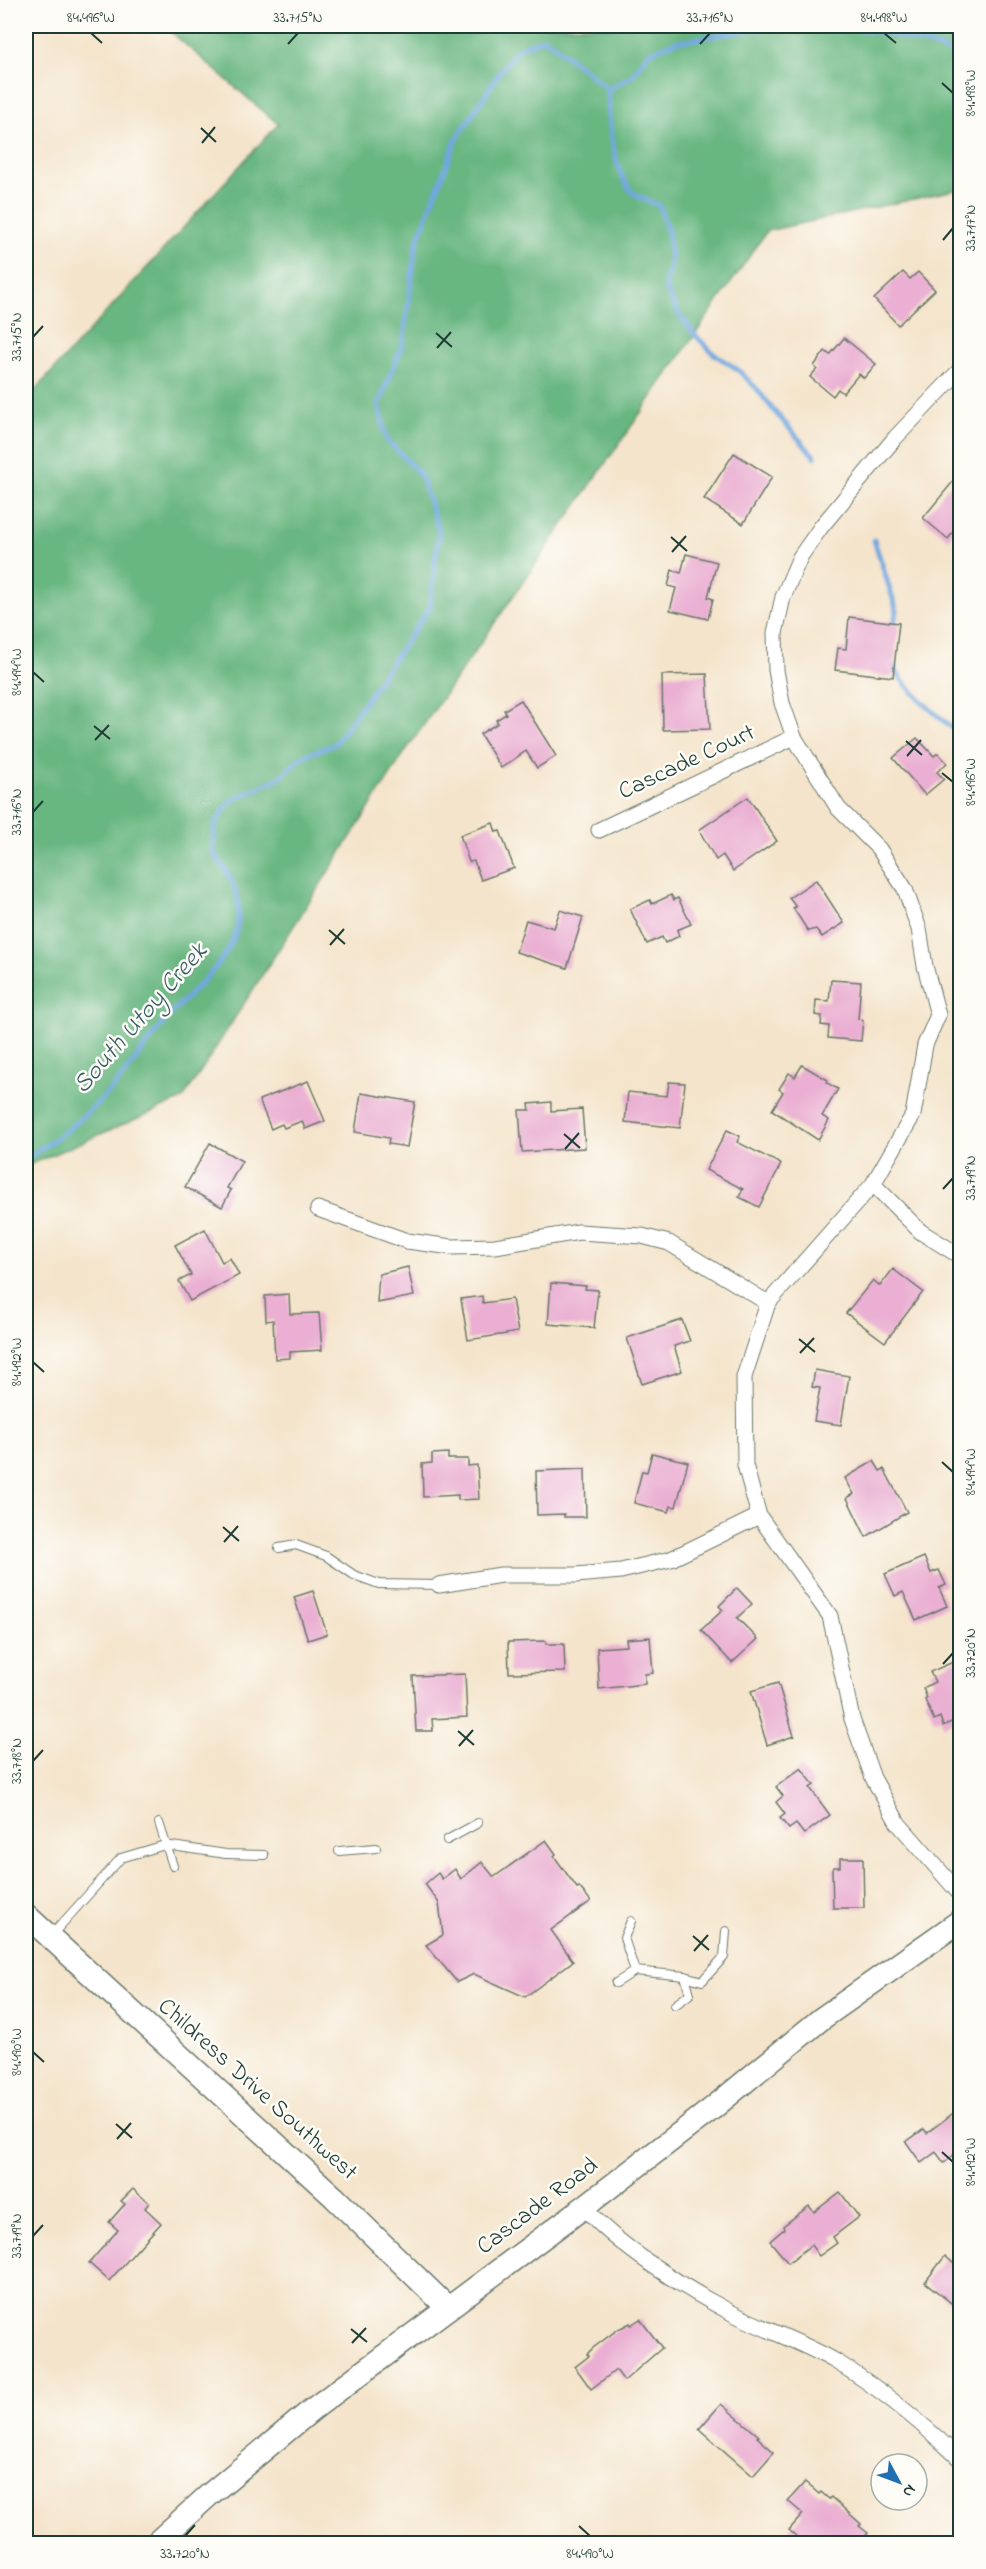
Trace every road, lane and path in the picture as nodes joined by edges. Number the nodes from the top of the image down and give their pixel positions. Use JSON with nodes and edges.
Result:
{"nodes":[{"id":1,"x":960,"y":370,"type":"edge"},
{"id":2,"x":794,"y":737,"type":"junction"},
{"id":3,"x":599,"y":830,"type":"dead end"},
{"id":4,"x":873,"y":1184,"type":"junction"},
{"id":5,"x":318,"y":1209,"type":"dead end"},
{"id":6,"x":960,"y":1256,"type":"edge"},
{"id":7,"x":768,"y":1303,"type":"junction"},
{"id":8,"x":759,"y":1516,"type":"junction"},
{"id":9,"x":279,"y":1548,"type":"dead end"},
{"id":10,"x":439,"y":1585,"type":"joint"},
{"id":11,"x":159,"y":1823,"type":"dead end"},
{"id":12,"x":478,"y":1823,"type":"dead end"},
{"id":13,"x":447,"y":1840,"type":"dead end"},
{"id":14,"x":165,"y":1845,"type":"junction"},
{"id":15,"x":376,"y":1848,"type":"dead end"},
{"id":16,"x":339,"y":1851,"type":"dead end"},
{"id":17,"x":264,"y":1855,"type":"dead end"},
{"id":18,"x":173,"y":1866,"type":"dead end"},
{"id":19,"x":960,"y":1894,"type":"edge"},
{"id":20,"x":26,"y":1915,"type":"edge"},
{"id":21,"x":631,"y":1921,"type":"dead end"},
{"id":22,"x":960,"y":1921,"type":"edge"},
{"id":23,"x":726,"y":1931,"type":"dead end"},
{"id":24,"x":50,"y":1938,"type":"junction"},
{"id":25,"x":635,"y":1971,"type":"junction"},
{"id":26,"x":685,"y":1976,"type":"junction"},
{"id":27,"x":616,"y":1983,"type":"dead end"},
{"id":28,"x":675,"y":2005,"type":"dead end"},
{"id":29,"x":584,"y":2207,"type":"junction"},
{"id":30,"x":448,"y":2308,"type":"junction"},
{"id":31,"x":960,"y":2459,"type":"edge"},
{"id":32,"x":154,"y":2544,"type":"edge"}],
"edges":[{"from":1,"to":2,"type":"street"},
{"from":2,"to":3,"type":"street","name":"Cascade Court"},
{"from":2,"to":4,"type":"street"},
{"from":4,"to":6,"type":"street"},
{"from":4,"to":7,"type":"street"},
{"from":5,"to":7,"type":"street"},
{"from":7,"to":8,"type":"street"},
{"from":8,"to":10,"type":"street"},
{"from":8,"to":19,"type":"street"},
{"from":9,"to":10,"type":"lane"},
{"from":11,"to":14,"type":"lane"},
{"from":12,"to":13,"type":"lane"},
{"from":14,"to":17,"type":"lane"},
{"from":14,"to":18,"type":"lane"},
{"from":14,"to":24,"type":"lane"},
{"from":15,"to":16,"type":"lane"},
{"from":20,"to":24,"type":"main road","name":"Childress Drive Southwest"},
{"from":21,"to":25,"type":"lane"},
{"from":22,"to":29,"type":"main road","name":"Cascade Road"},
{"from":23,"to":26,"type":"lane"},
{"from":24,"to":30,"type":"main road","name":"Childress Drive Southwest"},
{"from":25,"to":26,"type":"lane"},
{"from":25,"to":27,"type":"lane"},
{"from":26,"to":28,"type":"lane"},
{"from":29,"to":30,"type":"main road","name":"Cascade Road"},
{"from":29,"to":31,"type":"street"},
{"from":30,"to":32,"type":"main road","name":"Cascade Road"}]}
